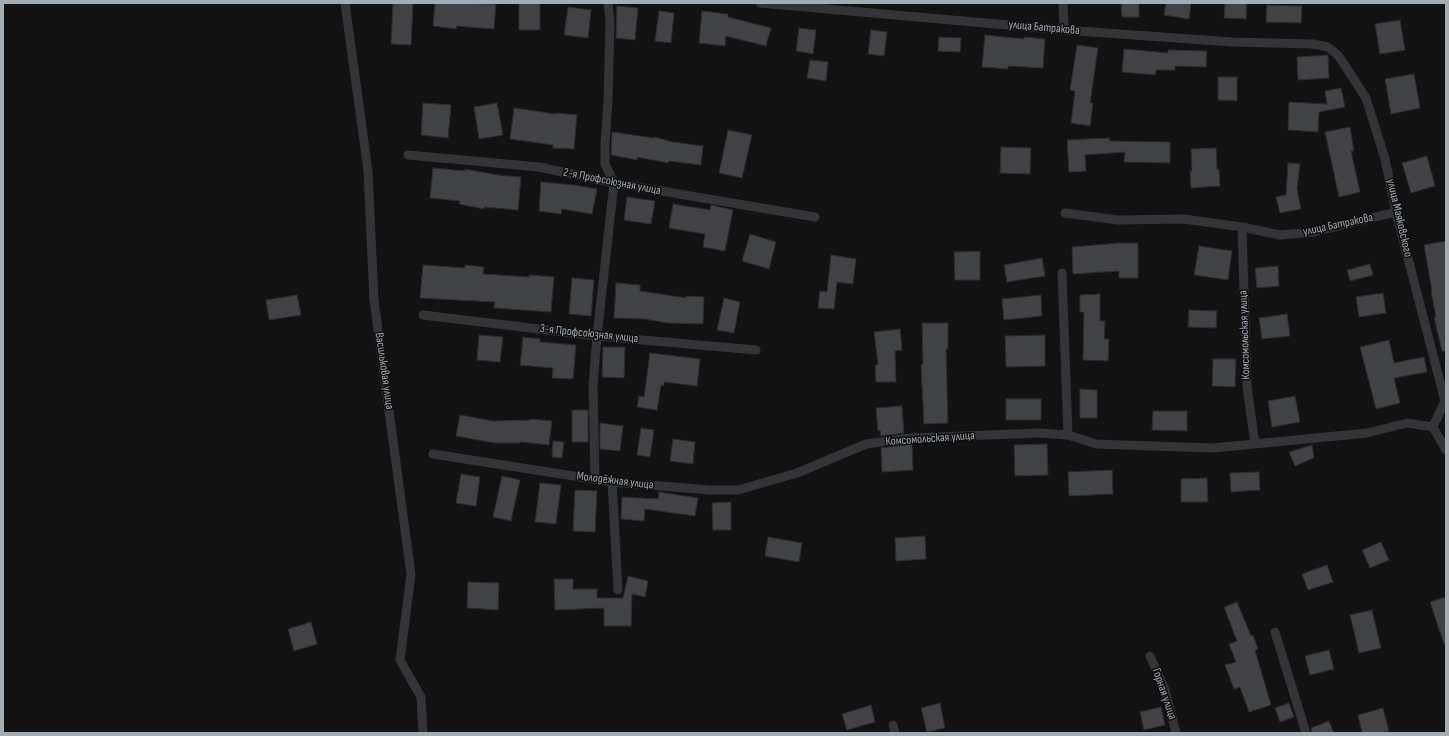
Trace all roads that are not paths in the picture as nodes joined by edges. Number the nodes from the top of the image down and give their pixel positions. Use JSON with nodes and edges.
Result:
{"nodes":[{"id":1,"x":345,"y":3,"type":"edge"},
{"id":2,"x":608,"y":3,"type":"edge"},
{"id":3,"x":760,"y":3,"type":"edge"},
{"id":4,"x":1064,"y":3,"type":"edge"},
{"id":5,"x":1064,"y":30,"type":"junction"},
{"id":6,"x":1328,"y":47,"type":"joint"},
{"id":7,"x":408,"y":155,"type":"dead end"},
{"id":8,"x":614,"y":184,"type":"junction"},
{"id":9,"x":1396,"y":212,"type":"junction"},
{"id":10,"x":1065,"y":213,"type":"dead end"},
{"id":11,"x":815,"y":217,"type":"dead end"},
{"id":12,"x":1242,"y":227,"type":"junction"},
{"id":13,"x":1062,"y":273,"type":"dead end"},
{"id":14,"x":423,"y":315,"type":"dead end"},
{"id":15,"x":597,"y":336,"type":"junction"},
{"id":16,"x":756,"y":350,"type":"dead end"},
{"id":17,"x":1445,"y":401,"type":"edge"},
{"id":18,"x":1433,"y":427,"type":"junction"},
{"id":19,"x":1068,"y":435,"type":"junction"},
{"id":20,"x":1255,"y":444,"type":"junction"},
{"id":21,"x":1446,"y":450,"type":"edge"},
{"id":22,"x":433,"y":454,"type":"dead end"},
{"id":23,"x":797,"y":473,"type":"joint"},
{"id":24,"x":595,"y":479,"type":"junction"},
{"id":25,"x":612,"y":482,"type":"junction"},
{"id":26,"x":618,"y":590,"type":"dead end"},
{"id":27,"x":1275,"y":632,"type":"dead end"},
{"id":28,"x":1150,"y":656,"type":"dead end"},
{"id":29,"x":423,"y":733,"type":"edge"},
{"id":30,"x":1176,"y":733,"type":"edge"},
{"id":31,"x":1306,"y":733,"type":"edge"}],
"edges":[{"from":1,"to":29,"type":"street","name":"Васильковая улица"},
{"from":2,"to":8,"type":"street"},
{"from":3,"to":5,"type":"street","name":"улица Батракова"},
{"from":4,"to":5,"type":"street"},
{"from":5,"to":6,"type":"street","name":"улица Батракова"},
{"from":6,"to":9,"type":"street","name":"улица Маяковского"},
{"from":7,"to":8,"type":"street","name":"2-я Профсоюзная улица"},
{"from":8,"to":11,"type":"street","name":"2-я Профсоюзная улица"},
{"from":8,"to":15,"type":"street"},
{"from":9,"to":12,"type":"street","name":"улица Батракова"},
{"from":9,"to":17,"type":"street","name":"улица Маяковского"},
{"from":10,"to":12,"type":"street","name":"улица Батракова"},
{"from":12,"to":20,"type":"street","name":"Комсомольская улица"},
{"from":13,"to":19,"type":"street"},
{"from":14,"to":15,"type":"street","name":"3-я Профсоюзная улица"},
{"from":15,"to":16,"type":"street","name":"3-я Профсоюзная улица"},
{"from":15,"to":24,"type":"street"},
{"from":17,"to":18,"type":"street"},
{"from":18,"to":20,"type":"street","name":"Комсомольская улица"},
{"from":18,"to":21,"type":"street"},
{"from":19,"to":20,"type":"street","name":"Комсомольская улица"},
{"from":19,"to":23,"type":"street","name":"Комсомольская улица"},
{"from":22,"to":24,"type":"street","name":"Молодёжная улица"},
{"from":23,"to":25,"type":"street","name":"Молодёжная улица"},
{"from":24,"to":25,"type":"street","name":"Молодёжная улица"},
{"from":25,"to":26,"type":"street"},
{"from":27,"to":31,"type":"street"},
{"from":28,"to":30,"type":"street","name":"Горная улица"}]}
